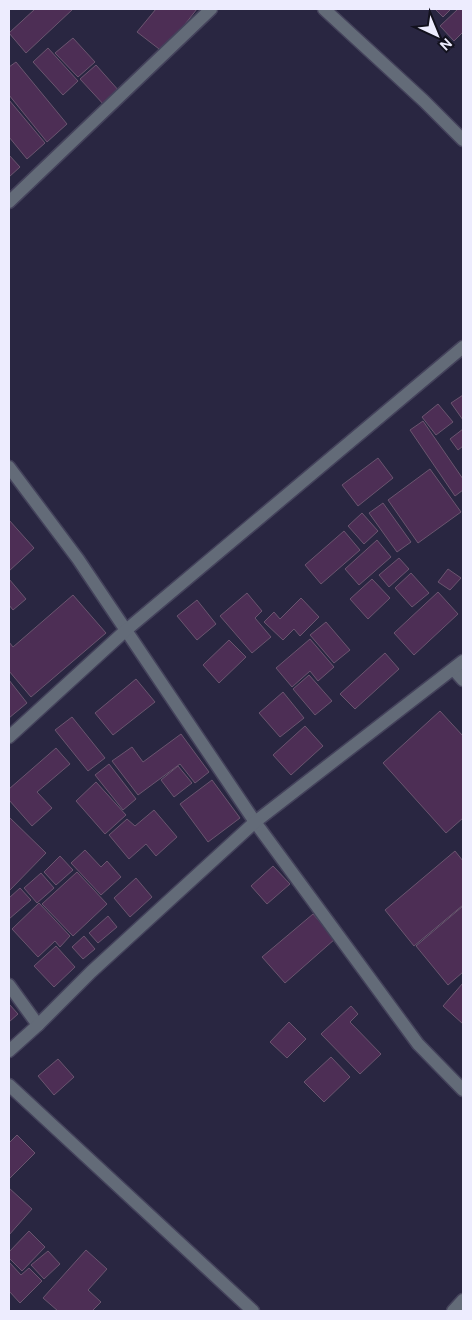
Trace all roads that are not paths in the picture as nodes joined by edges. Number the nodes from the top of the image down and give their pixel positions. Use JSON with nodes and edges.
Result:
{"nodes":[{"id":1,"x":211,"y":9,"type":"edge"},
{"id":2,"x":324,"y":9,"type":"edge"},
{"id":3,"x":463,"y":140,"type":"edge"},
{"id":4,"x":9,"y":202,"type":"edge"},
{"id":5,"x":463,"y":347,"type":"edge"},
{"id":6,"x":9,"y":467,"type":"edge"},
{"id":7,"x":125,"y":631,"type":"junction"},
{"id":8,"x":459,"y":665,"type":"edge"},
{"id":9,"x":463,"y":680,"type":"edge"},
{"id":10,"x":9,"y":737,"type":"edge"},
{"id":11,"x":255,"y":822,"type":"junction"},
{"id":12,"x":9,"y":986,"type":"edge"},
{"id":13,"x":38,"y":1025,"type":"junction"},
{"id":14,"x":9,"y":1052,"type":"edge"},
{"id":15,"x":9,"y":1084,"type":"edge"},
{"id":16,"x":463,"y":1090,"type":"edge"},
{"id":17,"x":463,"y":1300,"type":"edge"},
{"id":18,"x":253,"y":1311,"type":"edge"},
{"id":19,"x":453,"y":1311,"type":"edge"}],
"edges":[{"from":1,"to":4,"type":"street"},
{"from":2,"to":3,"type":"street"},
{"from":5,"to":7,"type":"street"},
{"from":6,"to":7,"type":"street"},
{"from":7,"to":10,"type":"street"},
{"from":7,"to":11,"type":"street"},
{"from":8,"to":9,"type":"street"},
{"from":8,"to":11,"type":"street"},
{"from":11,"to":13,"type":"street"},
{"from":11,"to":16,"type":"street"},
{"from":12,"to":13,"type":"street"},
{"from":13,"to":14,"type":"street"},
{"from":15,"to":18,"type":"street"},
{"from":17,"to":19,"type":"street"}]}
